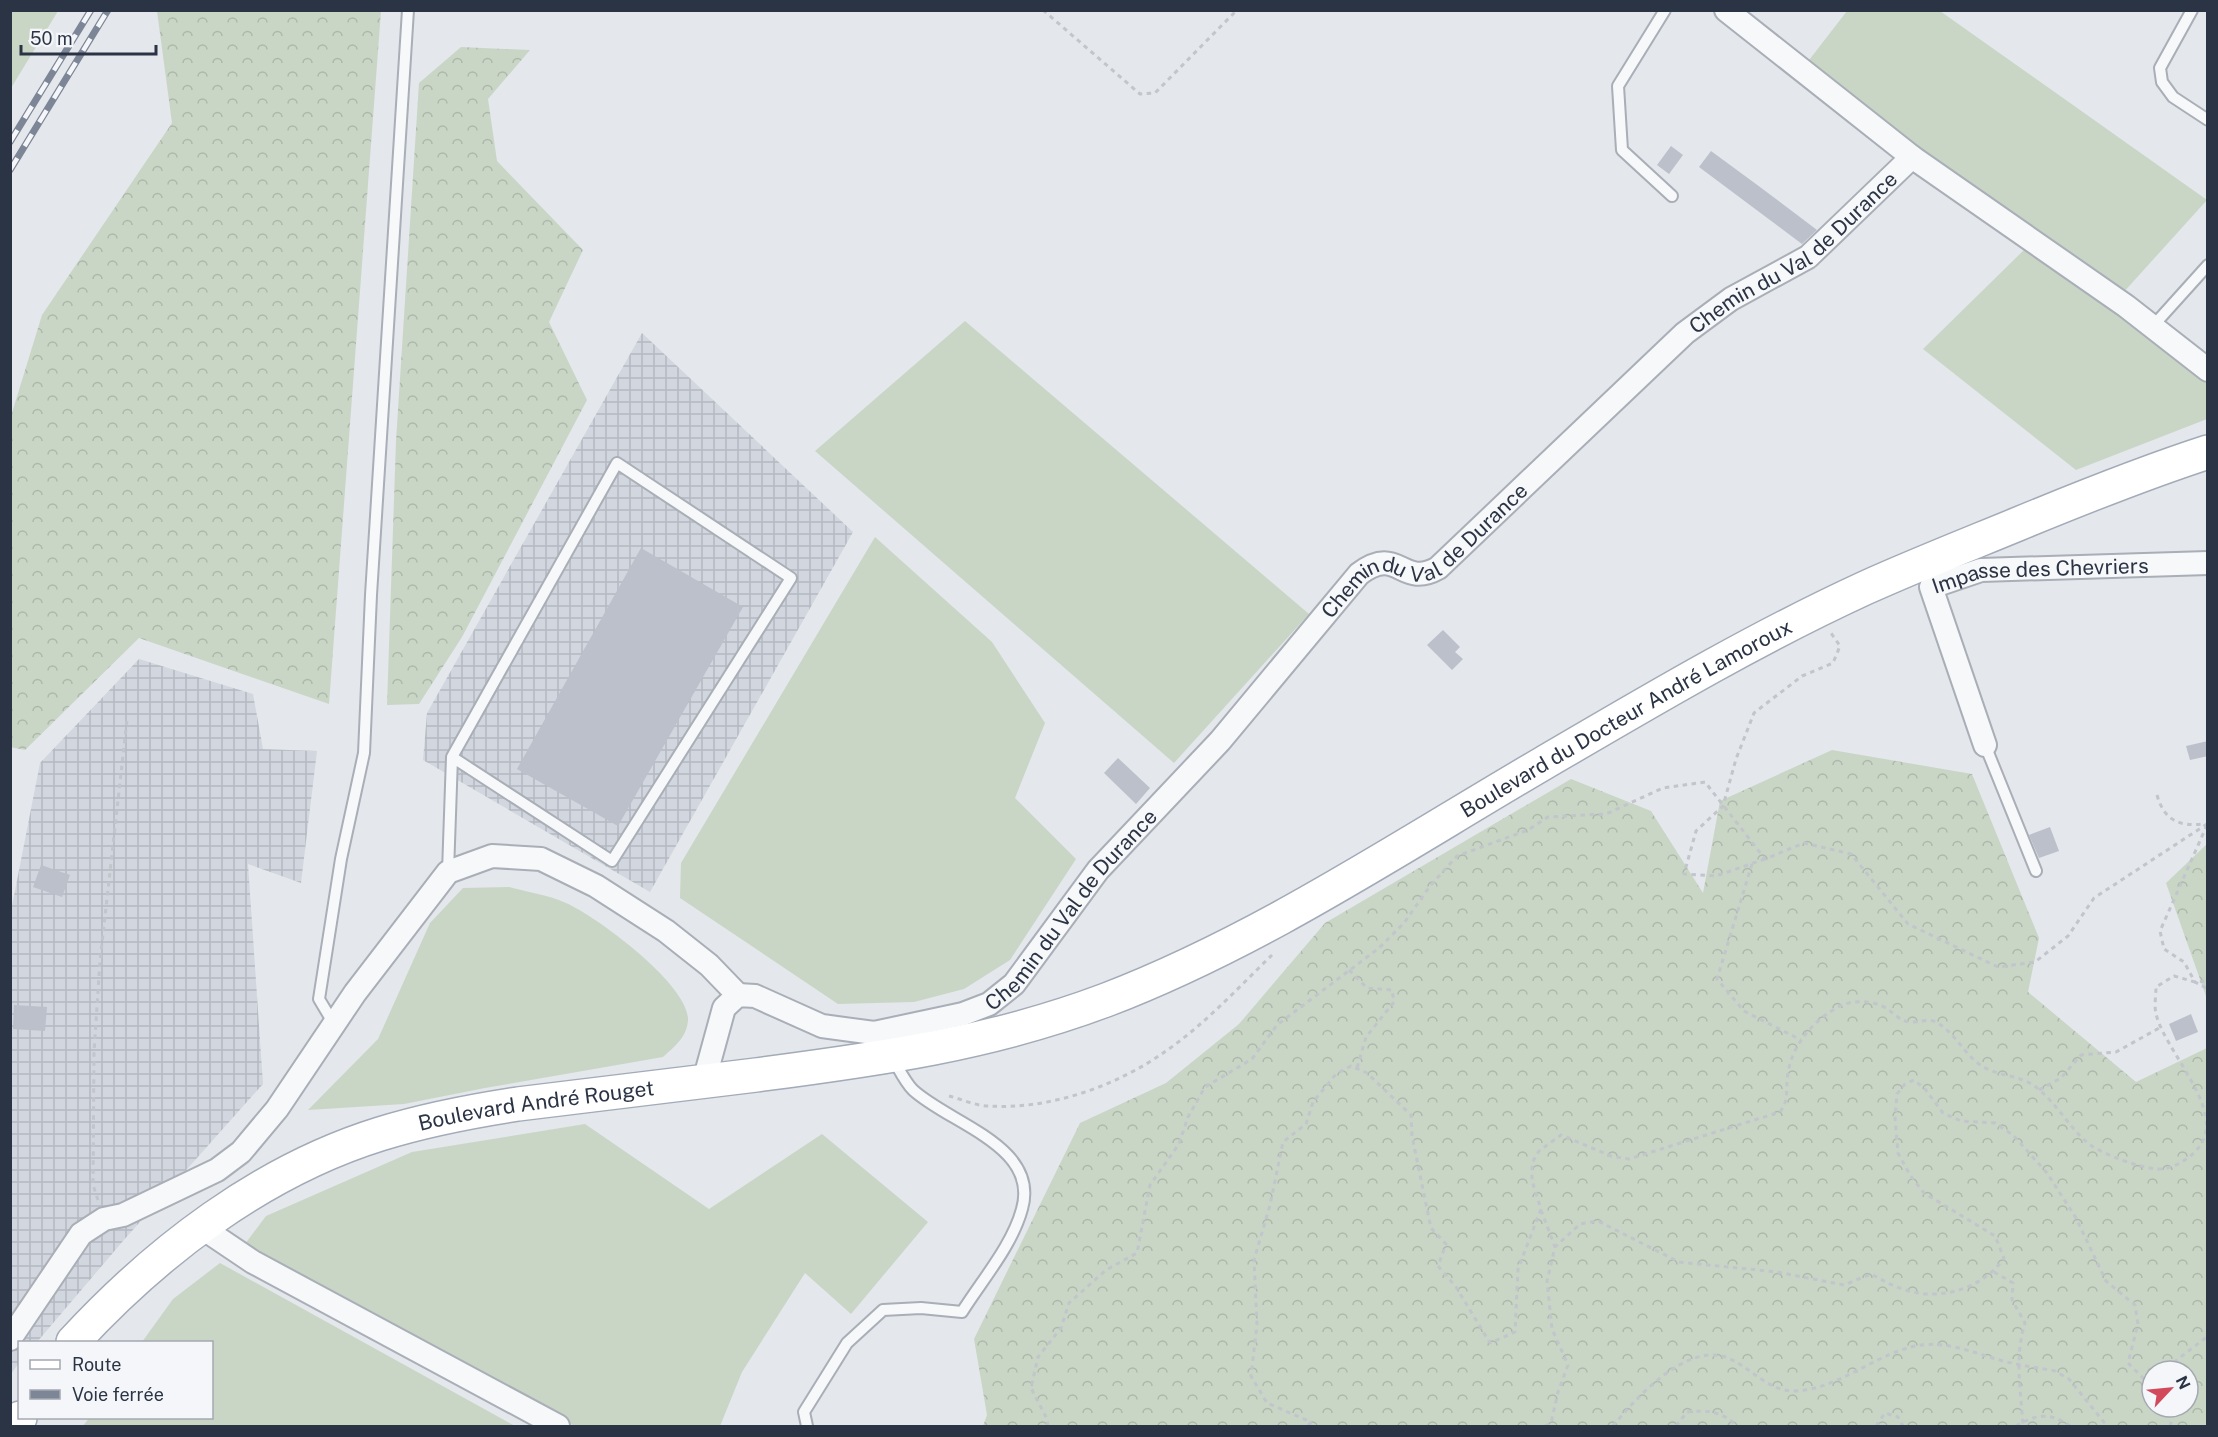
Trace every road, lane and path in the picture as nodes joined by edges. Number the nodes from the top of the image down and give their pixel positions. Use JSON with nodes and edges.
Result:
{"nodes":[{"id":1,"x":408,"y":10,"type":"edge"},
{"id":2,"x":1043,"y":10,"type":"edge"},
{"id":3,"x":1237,"y":10,"type":"edge"},
{"id":4,"x":1665,"y":10,"type":"edge"},
{"id":5,"x":1726,"y":10,"type":"edge"},
{"id":6,"x":2192,"y":10,"type":"edge"},
{"id":7,"x":2208,"y":120,"type":"edge"},
{"id":8,"x":1912,"y":157,"type":"junction"},
{"id":9,"x":1672,"y":196,"type":"dead end"},
{"id":10,"x":2208,"y":265,"type":"edge"},
{"id":11,"x":2153,"y":326,"type":"junction"},
{"id":12,"x":2208,"y":370,"type":"edge"},
{"id":13,"x":2208,"y":452,"type":"edge"},
{"id":14,"x":2208,"y":564,"type":"edge"},
{"id":15,"x":1816,"y":612,"type":"junction"},
{"id":16,"x":127,"y":720,"type":"dead end"},
{"id":17,"x":1985,"y":745,"type":"joint"},
{"id":18,"x":452,"y":757,"type":"junction"},
{"id":19,"x":2157,"y":795,"type":"dead end"},
{"id":20,"x":1723,"y":806,"type":"junction"},
{"id":21,"x":2207,"y":824,"type":"edge"},
{"id":22,"x":1765,"y":859,"type":"junction"},
{"id":23,"x":1752,"y":863,"type":"junction"},
{"id":24,"x":2036,"y":871,"type":"dead end"},
{"id":25,"x":448,"y":872,"type":"junction"},
{"id":26,"x":1272,"y":956,"type":"dead end"},
{"id":27,"x":1350,"y":970,"type":"junction"},
{"id":28,"x":2208,"y":981,"type":"edge"},
{"id":29,"x":2195,"y":982,"type":"junction"},
{"id":30,"x":2208,"y":989,"type":"edge"},
{"id":31,"x":738,"y":995,"type":"junction"},
{"id":32,"x":1061,"y":1016,"type":"joint"},
{"id":33,"x":334,"y":1024,"type":"junction"},
{"id":34,"x":2162,"y":1027,"type":"junction"},
{"id":35,"x":1801,"y":1040,"type":"junction"},
{"id":36,"x":891,"y":1056,"type":"junction"},
{"id":37,"x":1357,"y":1068,"type":"junction"},
{"id":38,"x":704,"y":1081,"type":"junction"},
{"id":39,"x":911,"y":1088,"type":"junction"},
{"id":40,"x":2039,"y":1090,"type":"junction"},
{"id":41,"x":1541,"y":1209,"type":"junction"},
{"id":42,"x":104,"y":1219,"type":"junction"},
{"id":43,"x":201,"y":1227,"type":"junction"},
{"id":44,"x":1555,"y":1248,"type":"junction"},
{"id":45,"x":1994,"y":1272,"type":"junction"},
{"id":46,"x":2208,"y":1336,"type":"edge"},
{"id":47,"x":10,"y":1339,"type":"edge"},
{"id":48,"x":75,"y":1341,"type":"edge"},
{"id":49,"x":2179,"y":1359,"type":"edge"},
{"id":50,"x":2017,"y":1364,"type":"junction"},
{"id":51,"x":2140,"y":1375,"type":"edge"},
{"id":52,"x":2023,"y":1424,"type":"edge"},
{"id":53,"x":558,"y":1426,"type":"edge"},
{"id":54,"x":807,"y":1426,"type":"edge"},
{"id":55,"x":1048,"y":1426,"type":"edge"},
{"id":56,"x":1309,"y":1426,"type":"edge"},
{"id":57,"x":1545,"y":1426,"type":"edge"},
{"id":58,"x":1613,"y":1426,"type":"edge"},
{"id":59,"x":1676,"y":1426,"type":"edge"},
{"id":60,"x":1737,"y":1426,"type":"edge"},
{"id":61,"x":1876,"y":1426,"type":"edge"},
{"id":62,"x":1904,"y":1426,"type":"edge"},
{"id":63,"x":2016,"y":1426,"type":"edge"},
{"id":64,"x":2070,"y":1426,"type":"edge"},
{"id":65,"x":2108,"y":1426,"type":"edge"}],
"edges":[{"from":1,"to":33,"type":"lane"},
{"from":2,"to":3,"type":"path"},
{"from":4,"to":9,"type":"lane"},
{"from":5,"to":8,"type":"street"},
{"from":6,"to":7,"type":"lane"},
{"from":8,"to":11,"type":"street","name":"Chemin du Val de Durance"},
{"from":8,"to":31,"type":"street","name":"Chemin du Val de Durance"},
{"from":10,"to":11,"type":"lane"},
{"from":11,"to":12,"type":"street","name":"Chemin du Val de Durance"},
{"from":13,"to":15,"type":"main road","name":"Boulevard du Docteur André Lamoroux"},
{"from":14,"to":17,"type":"street","name":"Impasse des Chevriers"},
{"from":15,"to":20,"type":"path"},
{"from":15,"to":32,"type":"main road","name":"Boulevard du Docteur André Lamoroux"},
{"from":16,"to":42,"type":"path"},
{"from":17,"to":24,"type":"lane"},
{"from":18,"to":18,"type":"lane"},
{"from":18,"to":25,"type":"lane"},
{"from":19,"to":21,"type":"path"},
{"from":20,"to":22,"type":"path"},
{"from":20,"to":23,"type":"path"},
{"from":20,"to":27,"type":"path"},
{"from":21,"to":22,"type":"path"},
{"from":21,"to":29,"type":"path"},
{"from":22,"to":23,"type":"path"},
{"from":23,"to":35,"type":"path"},
{"from":25,"to":31,"type":"street"},
{"from":25,"to":33,"type":"street"},
{"from":26,"to":39,"type":"path"},
{"from":27,"to":37,"type":"path"},
{"from":27,"to":55,"type":"path"},
{"from":28,"to":29,"type":"path"},
{"from":29,"to":30,"type":"path"},
{"from":29,"to":34,"type":"path"},
{"from":31,"to":38,"type":"street"},
{"from":32,"to":36,"type":"main road","name":"Boulevard André Rouget"},
{"from":33,"to":42,"type":"street"},
{"from":34,"to":40,"type":"path"},
{"from":34,"to":40,"type":"path"},
{"from":35,"to":40,"type":"path"},
{"from":35,"to":41,"type":"path"},
{"from":36,"to":38,"type":"main road","name":"Boulevard André Rouget"},
{"from":36,"to":39,"type":"lane"},
{"from":37,"to":41,"type":"path"},
{"from":37,"to":56,"type":"path"},
{"from":38,"to":43,"type":"main road","name":"Boulevard André Rouget"},
{"from":39,"to":54,"type":"lane"},
{"from":41,"to":44,"type":"path"},
{"from":42,"to":47,"type":"street"},
{"from":43,"to":48,"type":"main road","name":"Boulevard André Rouget"},
{"from":43,"to":53,"type":"street"},
{"from":44,"to":45,"type":"path"},
{"from":44,"to":57,"type":"path"},
{"from":45,"to":50,"type":"path"},
{"from":45,"to":51,"type":"path"},
{"from":46,"to":49,"type":"path"},
{"from":50,"to":52,"type":"path"},
{"from":50,"to":58,"type":"path"},
{"from":50,"to":65,"type":"path"},
{"from":52,"to":63,"type":"path"},
{"from":52,"to":64,"type":"path"},
{"from":59,"to":60,"type":"path"},
{"from":61,"to":62,"type":"path"}]}
